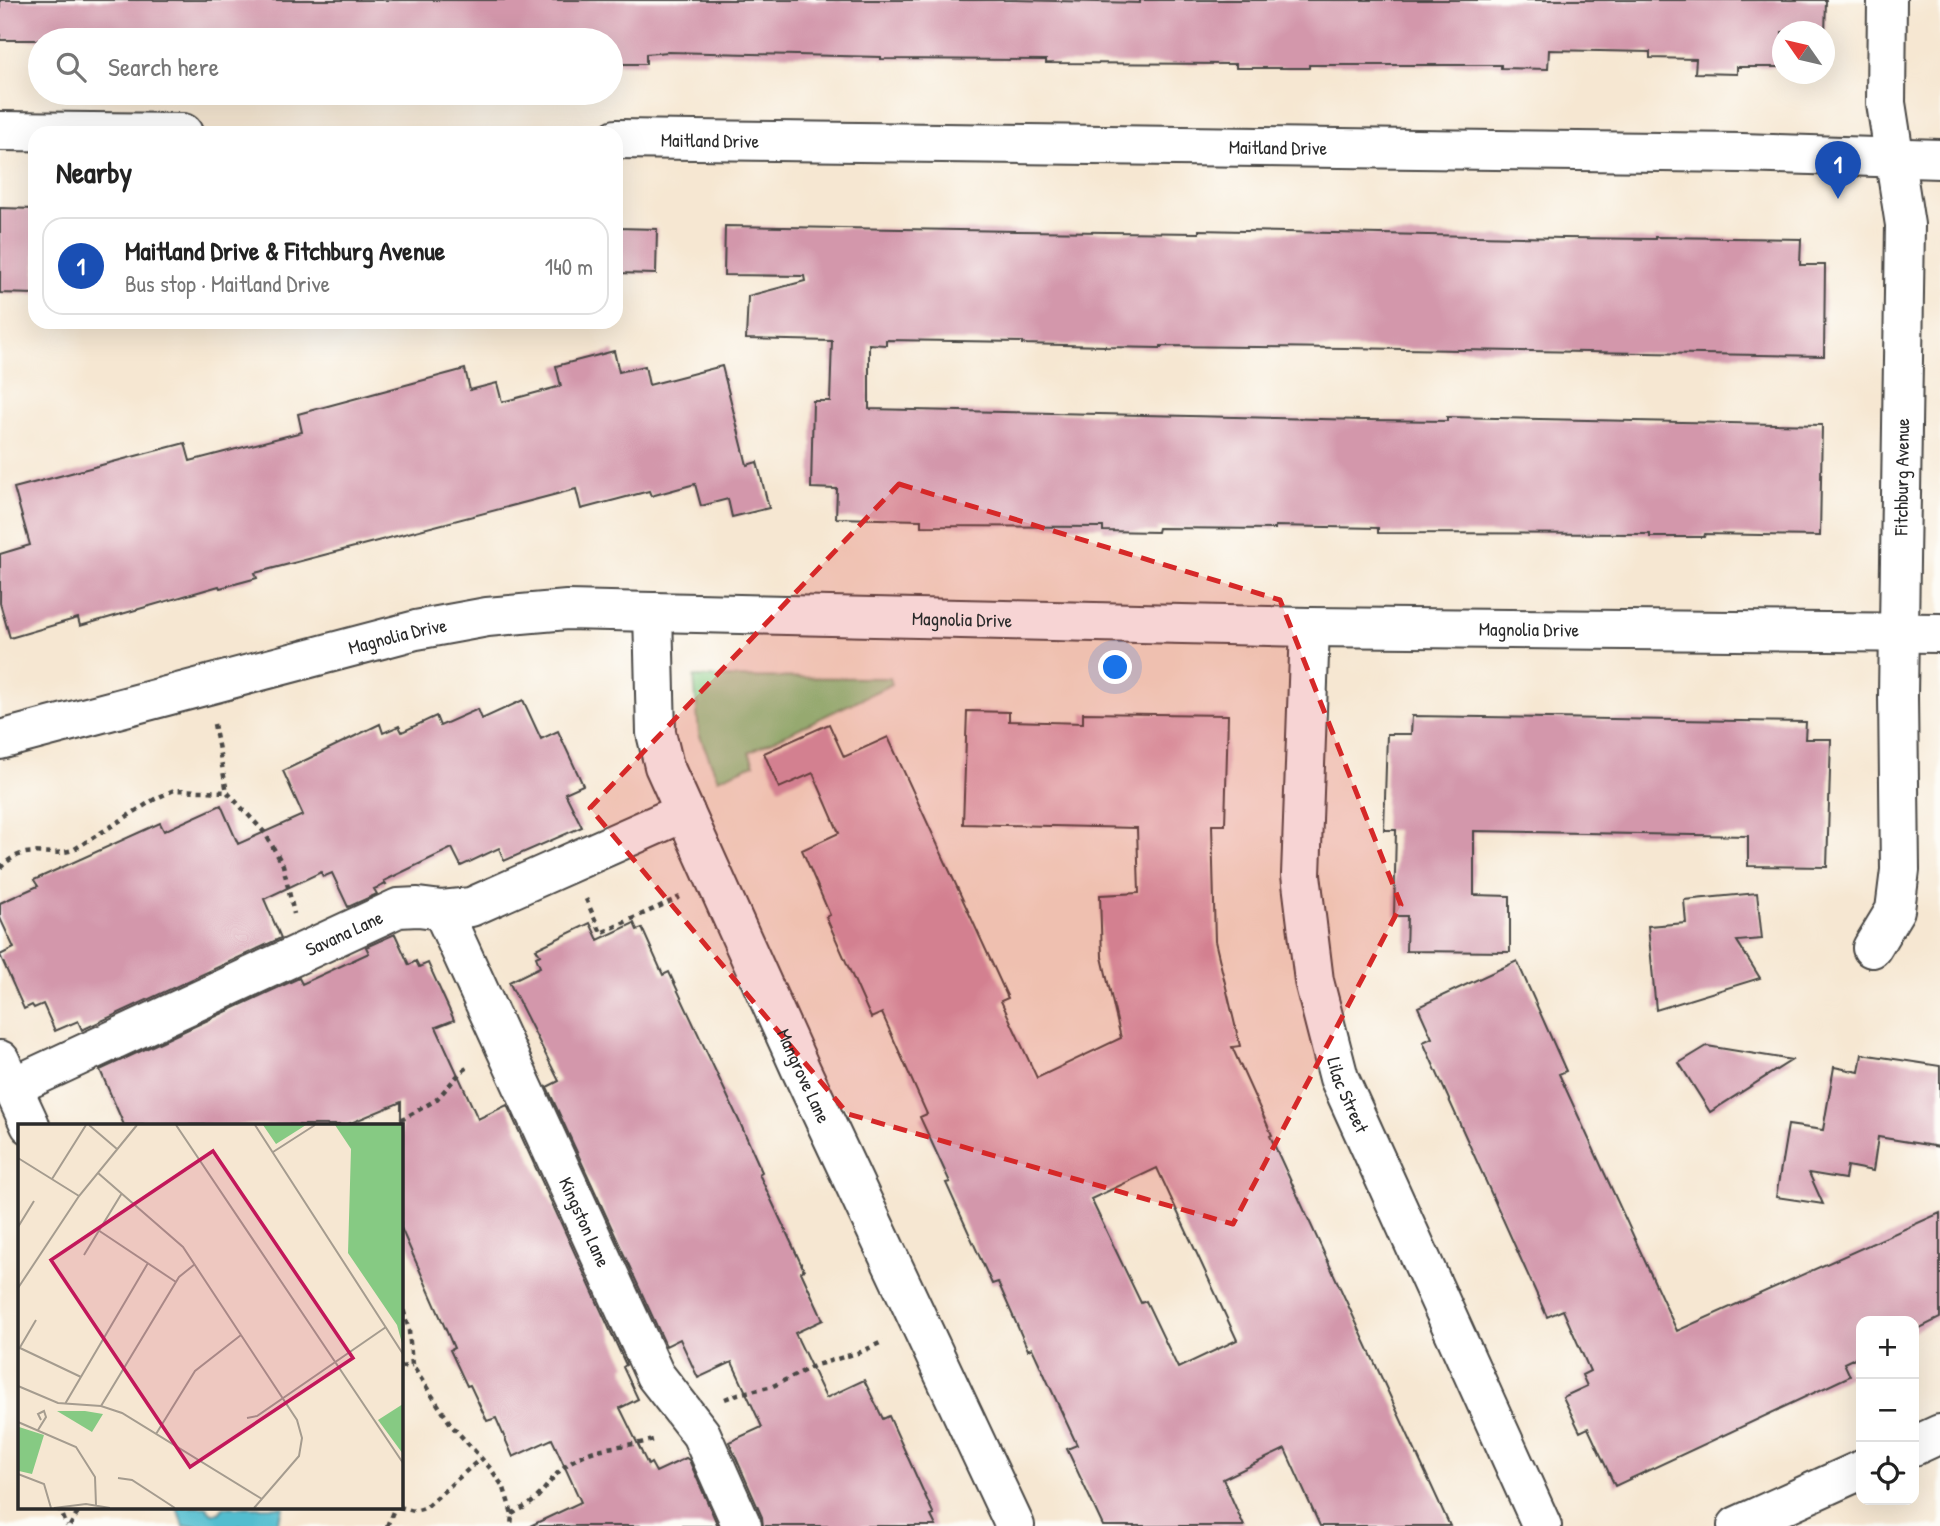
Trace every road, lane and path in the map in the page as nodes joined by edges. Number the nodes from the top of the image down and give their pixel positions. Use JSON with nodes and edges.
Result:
{"nodes":[{"id":1,"x":1887,"y":0,"type":"edge"},
{"id":2,"x":0,"y":131,"type":"edge"},
{"id":3,"x":28,"y":131,"type":"edge"},
{"id":4,"x":623,"y":139,"type":"edge"},
{"id":5,"x":1894,"y":159,"type":"junction"},
{"id":6,"x":1940,"y":159,"type":"edge"},
{"id":7,"x":653,"y":612,"type":"junction"},
{"id":8,"x":1310,"y":627,"type":"junction"},
{"id":9,"x":1900,"y":633,"type":"junction"},
{"id":10,"x":1940,"y":633,"type":"edge"},
{"id":11,"x":206,"y":685,"type":"junction"},
{"id":12,"x":0,"y":740,"type":"edge"},
{"id":13,"x":228,"y":792,"type":"junction"},
{"id":14,"x":685,"y":812,"type":"junction"},
{"id":15,"x":569,"y":864,"type":"junction"},
{"id":16,"x":0,"y":868,"type":"edge"},
{"id":17,"x":716,"y":880,"type":"junction"},
{"id":18,"x":442,"y":910,"type":"junction"},
{"id":19,"x":1872,"y":948,"type":"dead end"},
{"id":20,"x":311,"y":949,"type":"junction"},
{"id":21,"x":504,"y":1047,"type":"junction"},
{"id":22,"x":6,"y":1074,"type":"edge"},
{"id":23,"x":30,"y":1124,"type":"edge"},
{"id":24,"x":394,"y":1124,"type":"edge"},
{"id":25,"x":402,"y":1305,"type":"edge"},
{"id":26,"x":921,"y":1323,"type":"junction"},
{"id":27,"x":412,"y":1365,"type":"junction"},
{"id":28,"x":402,"y":1367,"type":"edge"},
{"id":29,"x":690,"y":1422,"type":"junction"},
{"id":30,"x":1940,"y":1434,"type":"edge"},
{"id":31,"x":1919,"y":1444,"type":"edge"},
{"id":32,"x":480,"y":1460,"type":"junction"},
{"id":33,"x":1856,"y":1472,"type":"edge"},
{"id":34,"x":59,"y":1508,"type":"edge"},
{"id":35,"x":80,"y":1508,"type":"edge"},
{"id":36,"x":396,"y":1508,"type":"edge"},
{"id":37,"x":401,"y":1508,"type":"edge"},
{"id":38,"x":512,"y":1514,"type":"junction"},
{"id":39,"x":68,"y":1526,"type":"edge"},
{"id":40,"x":387,"y":1526,"type":"edge"},
{"id":41,"x":511,"y":1526,"type":"edge"},
{"id":42,"x":742,"y":1526,"type":"edge"},
{"id":43,"x":1015,"y":1526,"type":"edge"},
{"id":44,"x":1542,"y":1526,"type":"edge"},
{"id":45,"x":1737,"y":1526,"type":"edge"}],
"edges":[{"from":1,"to":5,"type":"street","name":"Fitchburg Avenue"},
{"from":2,"to":3,"type":"street"},
{"from":4,"to":5,"type":"street","name":"Maitland Drive"},
{"from":5,"to":6,"type":"street","name":"Maitland Drive"},
{"from":5,"to":9,"type":"street","name":"Fitchburg Avenue"},
{"from":7,"to":8,"type":"street","name":"Magnolia Drive"},
{"from":7,"to":11,"type":"street","name":"Magnolia Drive"},
{"from":7,"to":14,"type":"street","name":"Mangrove Lane"},
{"from":8,"to":9,"type":"street","name":"Magnolia Drive"},
{"from":8,"to":44,"type":"street","name":"Lilac Street"},
{"from":9,"to":10,"type":"street","name":"Magnolia Drive"},
{"from":9,"to":19,"type":"street","name":"Fitchburg Avenue"},
{"from":11,"to":12,"type":"street","name":"Magnolia Drive"},
{"from":11,"to":13,"type":"path"},
{"from":13,"to":16,"type":"path"},
{"from":13,"to":20,"type":"path"},
{"from":14,"to":15,"type":"street","name":"Savana Lane"},
{"from":14,"to":17,"type":"street","name":"Mangrove Lane"},
{"from":15,"to":17,"type":"path"},
{"from":15,"to":18,"type":"street","name":"Savana Lane"},
{"from":17,"to":26,"type":"street","name":"Mangrove Lane"},
{"from":18,"to":20,"type":"street","name":"Savana Lane"},
{"from":18,"to":21,"type":"street","name":"Kingston Lane"},
{"from":20,"to":22,"type":"street","name":"Savana Lane"},
{"from":21,"to":24,"type":"path"},
{"from":21,"to":29,"type":"street","name":"Kingston Lane"},
{"from":22,"to":23,"type":"street"},
{"from":25,"to":27,"type":"path"},
{"from":26,"to":29,"type":"path"},
{"from":26,"to":43,"type":"street","name":"Mangrove Lane"},
{"from":27,"to":28,"type":"path"},
{"from":27,"to":32,"type":"path"},
{"from":29,"to":38,"type":"path"},
{"from":29,"to":42,"type":"street","name":"Kingston Lane"},
{"from":30,"to":31,"type":"street"},
{"from":32,"to":37,"type":"path"},
{"from":32,"to":38,"type":"path"},
{"from":33,"to":45,"type":"street"},
{"from":34,"to":39,"type":"path"},
{"from":35,"to":39,"type":"path"},
{"from":36,"to":40,"type":"path"},
{"from":38,"to":41,"type":"path"}]}
